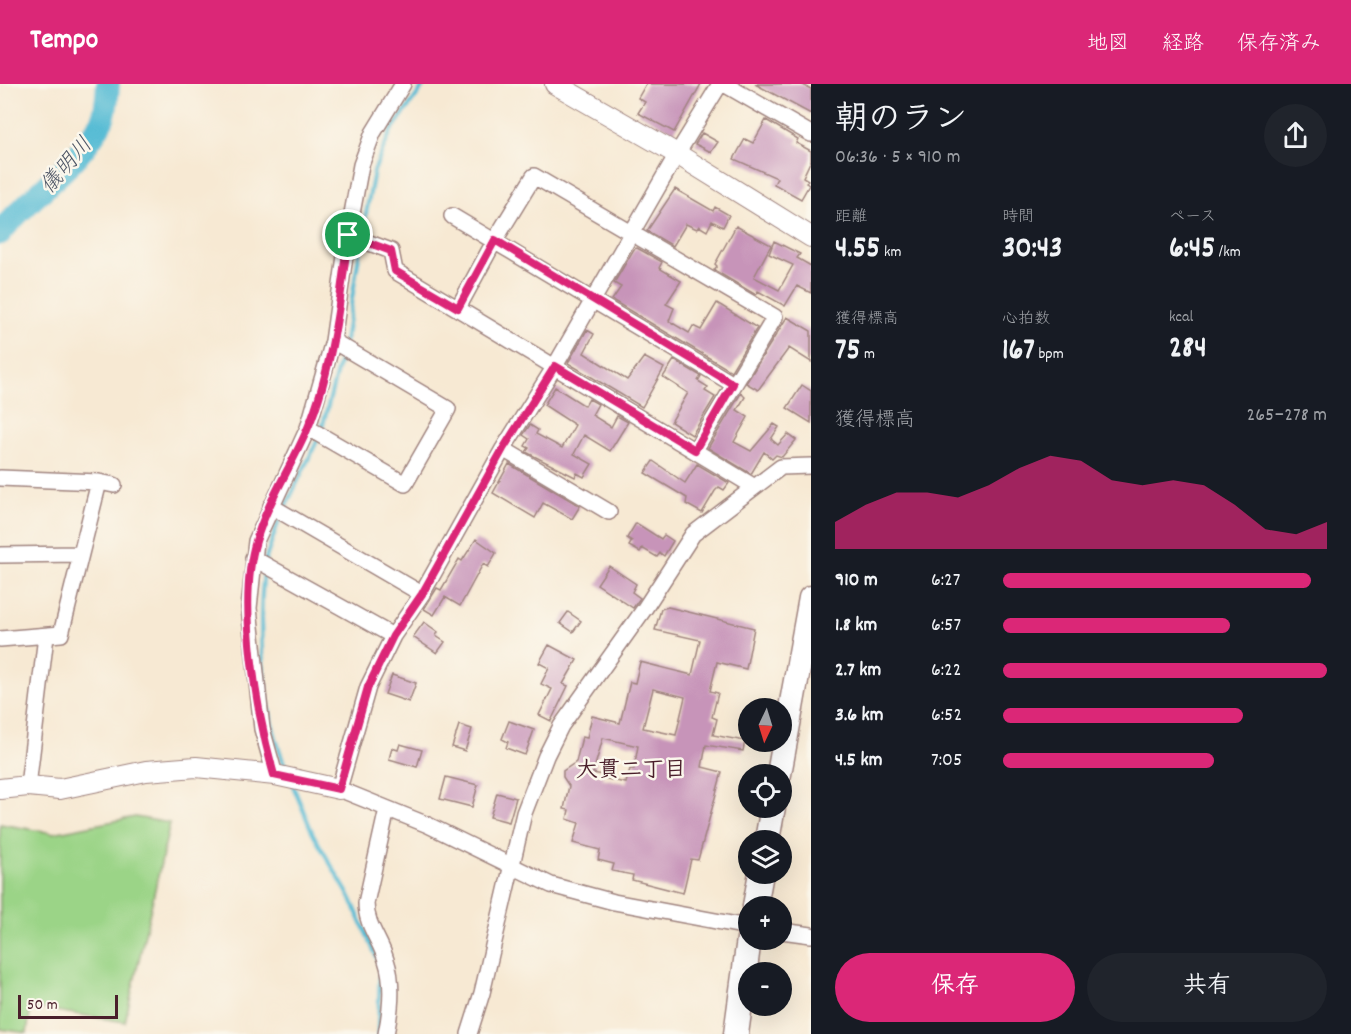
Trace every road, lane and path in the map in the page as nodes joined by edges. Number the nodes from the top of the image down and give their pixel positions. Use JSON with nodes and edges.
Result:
{"nodes":[{"id":1,"x":403,"y":84,"type":"edge"},
{"id":2,"x":555,"y":84,"type":"edge"},
{"id":3,"x":722,"y":84,"type":"edge"},
{"id":4,"x":811,"y":134,"type":"edge"},
{"id":5,"x":677,"y":154,"type":"junction"},
{"id":6,"x":452,"y":216,"type":"dead end"},
{"id":7,"x":632,"y":234,"type":"junction"},
{"id":8,"x":348,"y":235,"type":"junction"},
{"id":9,"x":811,"y":237,"type":"edge"},
{"id":10,"x":495,"y":240,"type":"junction"},
{"id":11,"x":592,"y":300,"type":"junction"},
{"id":12,"x":458,"y":308,"type":"junction"},
{"id":13,"x":333,"y":341,"type":"junction"},
{"id":14,"x":555,"y":366,"type":"junction"},
{"id":15,"x":733,"y":384,"type":"junction"},
{"id":16,"x":308,"y":428,"type":"junction"},
{"id":17,"x":503,"y":449,"type":"junction"},
{"id":18,"x":695,"y":450,"type":"junction"},
{"id":19,"x":811,"y":466,"type":"edge"},
{"id":20,"x":0,"y":478,"type":"edge"},
{"id":21,"x":753,"y":486,"type":"junction"},
{"id":22,"x":271,"y":506,"type":"junction"},
{"id":23,"x":609,"y":512,"type":"dead end"},
{"id":24,"x":81,"y":554,"type":"junction"},
{"id":25,"x":0,"y":555,"type":"edge"},
{"id":26,"x":253,"y":558,"type":"junction"},
{"id":27,"x":422,"y":594,"type":"junction"},
{"id":28,"x":811,"y":598,"type":"edge"},
{"id":29,"x":45,"y":636,"type":"junction"},
{"id":30,"x":393,"y":636,"type":"junction"},
{"id":31,"x":0,"y":639,"type":"edge"},
{"id":32,"x":781,"y":764,"type":"edge"},
{"id":33,"x":274,"y":775,"type":"junction"},
{"id":34,"x":28,"y":786,"type":"junction"},
{"id":35,"x":0,"y":789,"type":"edge"},
{"id":36,"x":339,"y":789,"type":"junction"},
{"id":37,"x":387,"y":809,"type":"junction"},
{"id":38,"x":511,"y":865,"type":"junction"},
{"id":39,"x":738,"y":925,"type":"edge"},
{"id":40,"x":792,"y":932,"type":"edge"},
{"id":41,"x":811,"y":935,"type":"edge"},
{"id":42,"x":748,"y":950,"type":"edge"},
{"id":43,"x":386,"y":1034,"type":"edge"},
{"id":44,"x":469,"y":1034,"type":"edge"},
{"id":45,"x":736,"y":1034,"type":"edge"}],
"edges":[{"from":1,"to":8,"type":"street"},
{"from":2,"to":5,"type":"street"},
{"from":3,"to":4,"type":"street"},
{"from":3,"to":5,"type":"street"},
{"from":5,"to":7,"type":"street"},
{"from":5,"to":9,"type":"street"},
{"from":6,"to":10,"type":"street"},
{"from":7,"to":10,"type":"street"},
{"from":7,"to":11,"type":"street"},
{"from":7,"to":15,"type":"street"},
{"from":8,"to":12,"type":"street"},
{"from":8,"to":13,"type":"street"},
{"from":10,"to":11,"type":"street"},
{"from":10,"to":12,"type":"street"},
{"from":11,"to":14,"type":"street"},
{"from":11,"to":15,"type":"street"},
{"from":12,"to":14,"type":"street"},
{"from":13,"to":16,"type":"street"},
{"from":13,"to":16,"type":"street"},
{"from":14,"to":17,"type":"street"},
{"from":14,"to":18,"type":"street"},
{"from":15,"to":18,"type":"street"},
{"from":16,"to":22,"type":"street"},
{"from":17,"to":23,"type":"street"},
{"from":17,"to":27,"type":"street"},
{"from":18,"to":21,"type":"street"},
{"from":19,"to":21,"type":"street"},
{"from":20,"to":24,"type":"street"},
{"from":21,"to":38,"type":"street"},
{"from":22,"to":26,"type":"street"},
{"from":22,"to":27,"type":"street"},
{"from":24,"to":25,"type":"street"},
{"from":24,"to":29,"type":"street"},
{"from":26,"to":30,"type":"street"},
{"from":26,"to":33,"type":"street"},
{"from":27,"to":30,"type":"street"},
{"from":28,"to":32,"type":"main road"},
{"from":29,"to":31,"type":"street"},
{"from":29,"to":34,"type":"street"},
{"from":30,"to":36,"type":"street"},
{"from":33,"to":34,"type":"street"},
{"from":33,"to":36,"type":"street"},
{"from":34,"to":35,"type":"street"},
{"from":36,"to":37,"type":"street"},
{"from":37,"to":38,"type":"street"},
{"from":37,"to":43,"type":"street"},
{"from":38,"to":39,"type":"street"},
{"from":38,"to":44,"type":"street"},
{"from":40,"to":41,"type":"street"},
{"from":42,"to":45,"type":"main road"}]}
